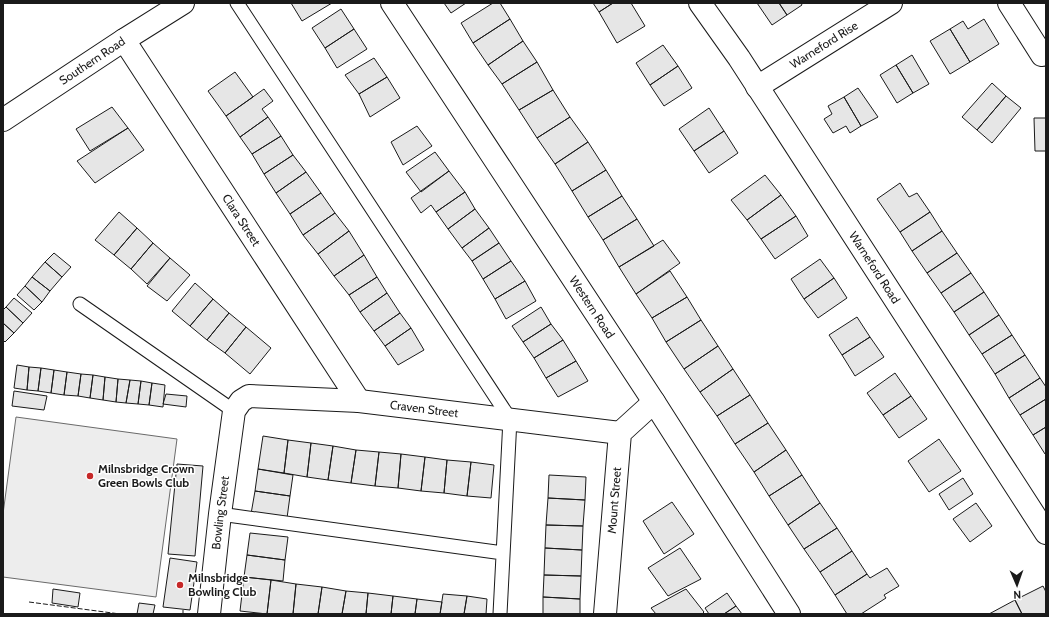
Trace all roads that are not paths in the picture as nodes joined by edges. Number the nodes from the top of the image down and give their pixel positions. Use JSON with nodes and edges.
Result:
{"nodes":[{"id":1,"x":183,"y":3,"type":"edge"},
{"id":2,"x":237,"y":3,"type":"edge"},
{"id":3,"x":392,"y":3,"type":"edge"},
{"id":4,"x":700,"y":3,"type":"edge"},
{"id":5,"x":890,"y":3,"type":"edge"},
{"id":6,"x":1010,"y":3,"type":"edge"},
{"id":7,"x":124,"y":40,"type":"junction"},
{"id":8,"x":1042,"y":55,"type":"dead end"},
{"id":9,"x":757,"y":87,"type":"junction"},
{"id":10,"x":3,"y":120,"type":"edge"},
{"id":11,"x":80,"y":304,"type":"dead end"},
{"id":12,"x":359,"y":401,"type":"junction"},
{"id":13,"x":654,"y":402,"type":"junction"},
{"id":14,"x":234,"y":411,"type":"junction"},
{"id":15,"x":510,"y":420,"type":"junction"},
{"id":16,"x":620,"y":433,"type":"junction"},
{"id":17,"x":220,"y":514,"type":"junction"},
{"id":18,"x":1046,"y":533,"type":"edge"},
{"id":19,"x":503,"y":553,"type":"junction"},
{"id":20,"x":209,"y":614,"type":"edge"},
{"id":21,"x":500,"y":614,"type":"edge"},
{"id":22,"x":605,"y":614,"type":"edge"},
{"id":23,"x":788,"y":614,"type":"edge"}],
"edges":[{"from":1,"to":7,"type":"street","name":"Southern Road"},
{"from":2,"to":15,"type":"lane"},
{"from":3,"to":13,"type":"street","name":"Western Road"},
{"from":4,"to":9,"type":"street","name":"Warneford Road"},
{"from":5,"to":9,"type":"street","name":"Warneford Rise"},
{"from":6,"to":8,"type":"street"},
{"from":7,"to":10,"type":"street","name":"Southern Road"},
{"from":7,"to":12,"type":"street","name":"Clara Street"},
{"from":9,"to":18,"type":"street","name":"Warneford Road"},
{"from":11,"to":14,"type":"lane"},
{"from":12,"to":14,"type":"street","name":"Craven Street"},
{"from":12,"to":15,"type":"street","name":"Craven Street"},
{"from":13,"to":16,"type":"street"},
{"from":13,"to":23,"type":"street","name":"Western Road"},
{"from":14,"to":17,"type":"street","name":"Bowling Street"},
{"from":15,"to":16,"type":"street","name":"Craven Street"},
{"from":15,"to":19,"type":"lane"},
{"from":16,"to":22,"type":"street","name":"Mount Street"},
{"from":17,"to":19,"type":"lane"},
{"from":17,"to":20,"type":"street","name":"Bowling Street"},
{"from":19,"to":21,"type":"lane"}]}
